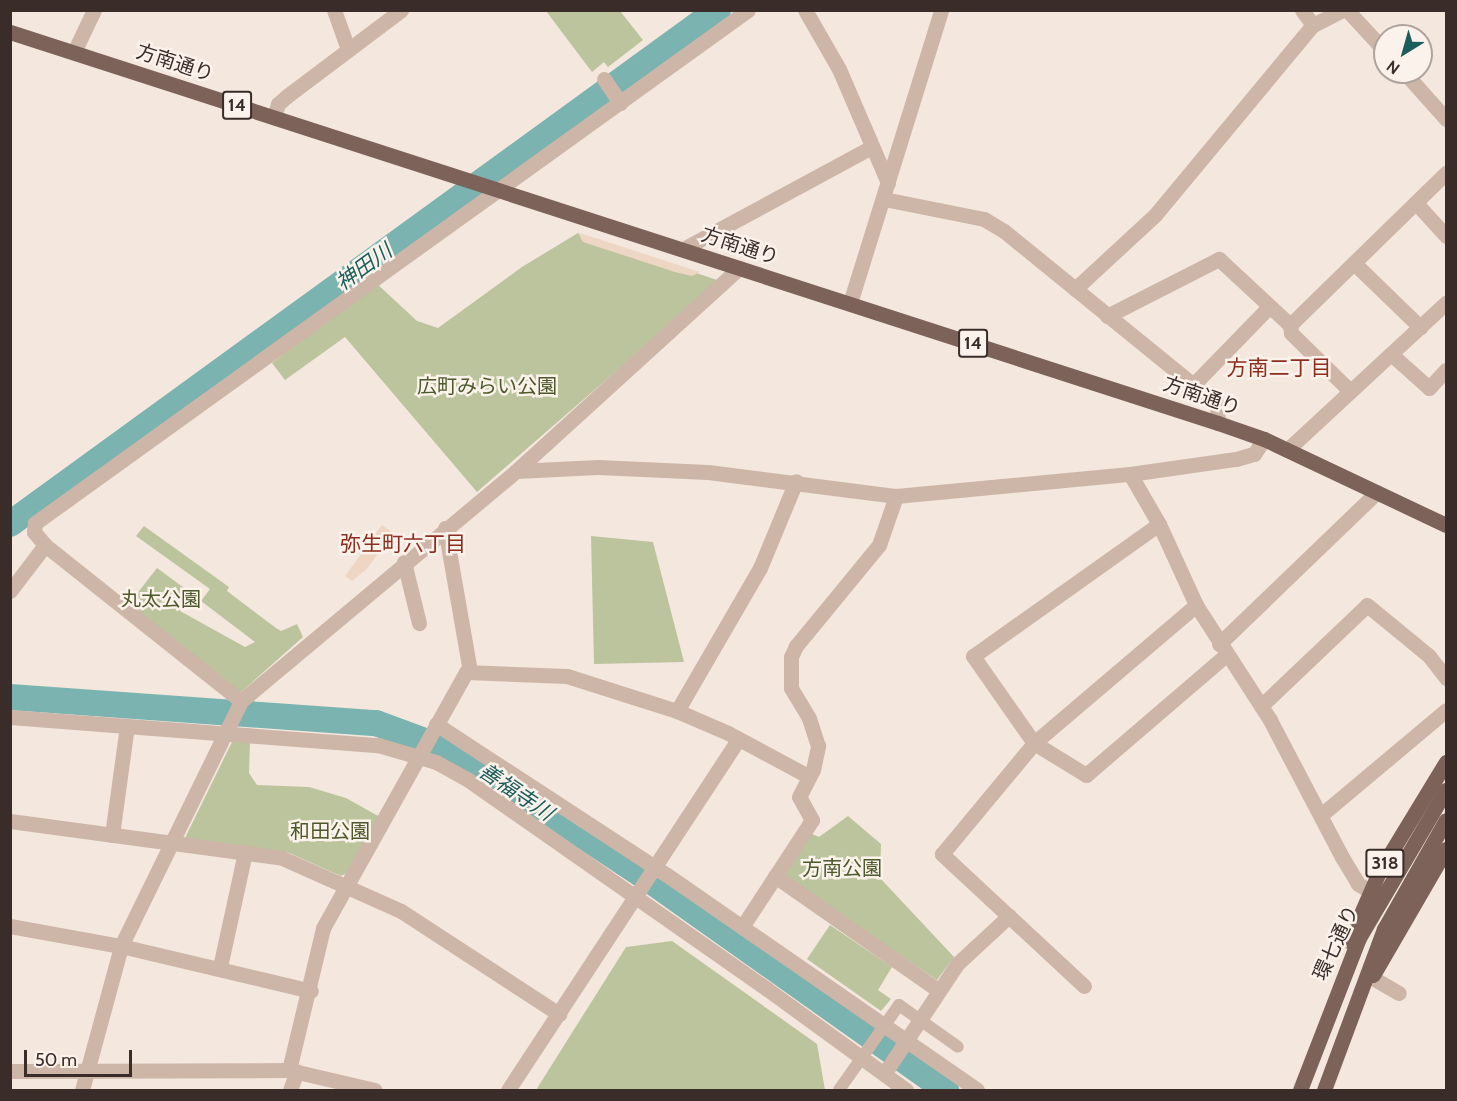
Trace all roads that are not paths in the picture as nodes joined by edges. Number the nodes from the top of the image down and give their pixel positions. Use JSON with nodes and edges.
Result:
{"nodes":[{"id":1,"x":94,"y":10,"type":"edge"},
{"id":2,"x":334,"y":10,"type":"edge"},
{"id":3,"x":401,"y":10,"type":"edge"},
{"id":4,"x":748,"y":10,"type":"edge"},
{"id":5,"x":806,"y":10,"type":"edge"},
{"id":6,"x":941,"y":10,"type":"edge"},
{"id":7,"x":1302,"y":10,"type":"edge"},
{"id":8,"x":1344,"y":10,"type":"edge"},
{"id":9,"x":1313,"y":25,"type":"junction"},
{"id":10,"x":10,"y":33,"type":"edge"},
{"id":11,"x":1373,"y":39,"type":"edge"},
{"id":12,"x":348,"y":49,"type":"junction"},
{"id":13,"x":74,"y":52,"type":"junction"},
{"id":14,"x":604,"y":79,"type":"dead end"},
{"id":15,"x":1415,"y":84,"type":"edge"},
{"id":16,"x":618,"y":100,"type":"junction"},
{"id":17,"x":274,"y":117,"type":"junction"},
{"id":18,"x":1446,"y":119,"type":"edge"},
{"id":19,"x":872,"y":147,"type":"junction"},
{"id":20,"x":1446,"y":173,"type":"edge"},
{"id":21,"x":888,"y":183,"type":"junction"},
{"id":22,"x":495,"y":189,"type":"junction"},
{"id":23,"x":884,"y":199,"type":"junction"},
{"id":24,"x":1416,"y":203,"type":"junction"},
{"id":25,"x":1446,"y":236,"type":"edge"},
{"id":26,"x":683,"y":249,"type":"junction"},
{"id":27,"x":1355,"y":264,"type":"junction"},
{"id":28,"x":739,"y":268,"type":"junction"},
{"id":29,"x":1075,"y":289,"type":"junction"},
{"id":30,"x":850,"y":303,"type":"junction"},
{"id":31,"x":1446,"y":303,"type":"edge"},
{"id":32,"x":1269,"y":307,"type":"junction"},
{"id":33,"x":1107,"y":316,"type":"junction"},
{"id":34,"x":1290,"y":325,"type":"junction"},
{"id":35,"x":1420,"y":327,"type":"junction"},
{"id":36,"x":1391,"y":354,"type":"junction"},
{"id":37,"x":1446,"y":370,"type":"edge"},
{"id":38,"x":1194,"y":384,"type":"junction"},
{"id":39,"x":1350,"y":391,"type":"junction"},
{"id":40,"x":1218,"y":423,"type":"junction"},
{"id":41,"x":1264,"y":439,"type":"junction"},
{"id":42,"x":1287,"y":450,"type":"junction"},
{"id":43,"x":516,"y":471,"type":"junction"},
{"id":44,"x":1130,"y":474,"type":"junction"},
{"id":45,"x":796,"y":481,"type":"junction"},
{"id":46,"x":1377,"y":492,"type":"junction"},
{"id":47,"x":896,"y":496,"type":"junction"},
{"id":48,"x":1159,"y":524,"type":"junction"},
{"id":49,"x":1446,"y":525,"type":"edge"},
{"id":50,"x":445,"y":528,"type":"junction"},
{"id":51,"x":45,"y":545,"type":"junction"},
{"id":52,"x":404,"y":562,"type":"junction"},
{"id":53,"x":10,"y":591,"type":"edge"},
{"id":54,"x":1196,"y":605,"type":"junction"},
{"id":55,"x":419,"y":623,"type":"dead end"},
{"id":56,"x":1222,"y":650,"type":"junction"},
{"id":57,"x":470,"y":671,"type":"junction"},
{"id":58,"x":1446,"y":678,"type":"edge"},
{"id":59,"x":240,"y":704,"type":"junction"},
{"id":60,"x":1261,"y":706,"type":"junction"},
{"id":61,"x":1446,"y":710,"type":"edge"},
{"id":62,"x":678,"y":711,"type":"junction"},
{"id":63,"x":10,"y":717,"type":"edge"},
{"id":64,"x":127,"y":726,"type":"junction"},
{"id":65,"x":434,"y":728,"type":"junction"},
{"id":66,"x":227,"y":731,"type":"junction"},
{"id":67,"x":739,"y":739,"type":"junction"},
{"id":68,"x":1034,"y":743,"type":"junction"},
{"id":69,"x":422,"y":754,"type":"junction"},
{"id":70,"x":1446,"y":762,"type":"edge"},
{"id":71,"x":808,"y":776,"type":"junction"},
{"id":72,"x":1446,"y":790,"type":"edge"},
{"id":73,"x":1321,"y":815,"type":"junction"},
{"id":74,"x":1446,"y":820,"type":"edge"},
{"id":75,"x":10,"y":821,"type":"edge"},
{"id":76,"x":112,"y":835,"type":"junction"},
{"id":77,"x":172,"y":842,"type":"junction"},
{"id":78,"x":1446,"y":849,"type":"edge"},
{"id":79,"x":245,"y":852,"type":"junction"},
{"id":80,"x":654,"y":872,"type":"junction"},
{"id":81,"x":775,"y":876,"type":"junction"},
{"id":82,"x":347,"y":885,"type":"junction"},
{"id":83,"x":1370,"y":891,"type":"junction"},
{"id":84,"x":638,"y":896,"type":"junction"},
{"id":85,"x":1009,"y":916,"type":"junction"},
{"id":86,"x":10,"y":926,"type":"edge"},
{"id":87,"x":742,"y":927,"type":"junction"},
{"id":88,"x":121,"y":946,"type":"junction"},
{"id":89,"x":220,"y":967,"type":"junction"},
{"id":90,"x":1343,"y":973,"type":"junction"},
{"id":91,"x":1371,"y":977,"type":"junction"},
{"id":92,"x":1084,"y":986,"type":"dead end"},
{"id":93,"x":311,"y":991,"type":"junction"},
{"id":94,"x":939,"y":991,"type":"junction"},
{"id":95,"x":1399,"y":993,"type":"dead end"},
{"id":96,"x":1359,"y":994,"type":"junction"},
{"id":97,"x":559,"y":1014,"type":"junction"},
{"id":98,"x":904,"y":1045,"type":"junction"},
{"id":99,"x":958,"y":1047,"type":"dead end"},
{"id":100,"x":88,"y":1070,"type":"junction"},
{"id":101,"x":10,"y":1071,"type":"edge"},
{"id":102,"x":293,"y":1071,"type":"junction"},
{"id":103,"x":886,"y":1071,"type":"junction"},
{"id":104,"x":82,"y":1090,"type":"edge"},
{"id":105,"x":290,"y":1090,"type":"edge"},
{"id":106,"x":375,"y":1090,"type":"edge"},
{"id":107,"x":508,"y":1090,"type":"edge"},
{"id":108,"x":840,"y":1090,"type":"edge"},
{"id":109,"x":906,"y":1090,"type":"edge"},
{"id":110,"x":977,"y":1090,"type":"edge"},
{"id":111,"x":1300,"y":1090,"type":"edge"},
{"id":112,"x":1324,"y":1090,"type":"edge"}],
"edges":[{"from":1,"to":13,"type":"street"},
{"from":2,"to":12,"type":"street"},
{"from":3,"to":12,"type":"street"},
{"from":4,"to":16,"type":"street"},
{"from":5,"to":19,"type":"street"},
{"from":6,"to":21,"type":"street"},
{"from":7,"to":9,"type":"street"},
{"from":8,"to":9,"type":"street"},
{"from":8,"to":11,"type":"street"},
{"from":9,"to":29,"type":"street"},
{"from":10,"to":13,"type":"main road","name":"方南通り","number":"14"},
{"from":12,"to":17,"type":"street"},
{"from":13,"to":17,"type":"main road","name":"方南通り","number":"14"},
{"from":14,"to":16,"type":"street"},
{"from":15,"to":18,"type":"street"},
{"from":16,"to":22,"type":"street"},
{"from":17,"to":22,"type":"main road","name":"方南通り","number":"14"},
{"from":19,"to":21,"type":"street"},
{"from":19,"to":26,"type":"street"},
{"from":20,"to":24,"type":"street"},
{"from":21,"to":23,"type":"street"},
{"from":22,"to":26,"type":"main road","name":"方南通り","number":"14"},
{"from":22,"to":51,"type":"street"},
{"from":23,"to":29,"type":"street"},
{"from":23,"to":30,"type":"street"},
{"from":24,"to":25,"type":"street"},
{"from":24,"to":27,"type":"street"},
{"from":26,"to":28,"type":"main road","name":"方南通り","number":"14"},
{"from":27,"to":34,"type":"street"},
{"from":27,"to":35,"type":"street"},
{"from":28,"to":30,"type":"main road","name":"方南通り","number":"14"},
{"from":28,"to":43,"type":"street"},
{"from":29,"to":33,"type":"street"},
{"from":30,"to":40,"type":"main road","name":"方南通り","number":"14"},
{"from":31,"to":35,"type":"street"},
{"from":32,"to":33,"type":"street"},
{"from":32,"to":34,"type":"street"},
{"from":32,"to":38,"type":"street"},
{"from":33,"to":38,"type":"street"},
{"from":34,"to":39,"type":"street"},
{"from":35,"to":36,"type":"street"},
{"from":36,"to":37,"type":"street"},
{"from":36,"to":39,"type":"street"},
{"from":38,"to":40,"type":"street"},
{"from":39,"to":42,"type":"street"},
{"from":40,"to":41,"type":"main road","name":"方南通り","number":"14"},
{"from":41,"to":42,"type":"main road","name":"方南通り","number":"14"},
{"from":41,"to":44,"type":"street"},
{"from":42,"to":46,"type":"main road","name":"方南通り","number":"14"},
{"from":43,"to":45,"type":"street"},
{"from":43,"to":50,"type":"street"},
{"from":44,"to":47,"type":"street"},
{"from":44,"to":48,"type":"street"},
{"from":45,"to":47,"type":"street"},
{"from":45,"to":62,"type":"street"},
{"from":46,"to":49,"type":"main road","name":"方南通り","number":"14"},
{"from":46,"to":56,"type":"street"},
{"from":47,"to":71,"type":"street"},
{"from":48,"to":54,"type":"street"},
{"from":48,"to":68,"type":"street"},
{"from":50,"to":52,"type":"street"},
{"from":50,"to":57,"type":"street"},
{"from":51,"to":53,"type":"street"},
{"from":51,"to":59,"type":"street"},
{"from":52,"to":55,"type":"street"},
{"from":52,"to":59,"type":"street"},
{"from":54,"to":56,"type":"street"},
{"from":54,"to":68,"type":"street"},
{"from":56,"to":60,"type":"street"},
{"from":56,"to":68,"type":"street"},
{"from":57,"to":62,"type":"street"},
{"from":57,"to":65,"type":"street"},
{"from":58,"to":60,"type":"street"},
{"from":59,"to":66,"type":"street"},
{"from":60,"to":73,"type":"street"},
{"from":61,"to":73,"type":"street"},
{"from":62,"to":67,"type":"street"},
{"from":63,"to":64,"type":"street"},
{"from":64,"to":66,"type":"street"},
{"from":64,"to":76,"type":"street"},
{"from":65,"to":69,"type":"street"},
{"from":65,"to":80,"type":"street"},
{"from":66,"to":69,"type":"street"},
{"from":66,"to":77,"type":"street"},
{"from":67,"to":71,"type":"street"},
{"from":67,"to":80,"type":"street"},
{"from":68,"to":85,"type":"street"},
{"from":69,"to":82,"type":"street"},
{"from":69,"to":84,"type":"street"},
{"from":70,"to":83,"type":"main road","number":"318"},
{"from":71,"to":81,"type":"street"},
{"from":72,"to":90,"type":"main road","name":"環七通り","number":"318"},
{"from":73,"to":83,"type":"street"},
{"from":74,"to":96,"type":"main road","name":"環七通り","number":"318"},
{"from":75,"to":76,"type":"street"},
{"from":76,"to":77,"type":"street"},
{"from":77,"to":79,"type":"street"},
{"from":77,"to":88,"type":"street"},
{"from":78,"to":91,"type":"main road","number":"318"},
{"from":79,"to":82,"type":"street"},
{"from":79,"to":89,"type":"street"},
{"from":80,"to":84,"type":"street"},
{"from":80,"to":87,"type":"street"},
{"from":81,"to":87,"type":"street"},
{"from":81,"to":94,"type":"street"},
{"from":82,"to":93,"type":"street"},
{"from":82,"to":97,"type":"street"},
{"from":83,"to":90,"type":"main road","number":"318"},
{"from":84,"to":97,"type":"street"},
{"from":84,"to":103,"type":"street"},
{"from":85,"to":92,"type":"street"},
{"from":85,"to":94,"type":"street"},
{"from":86,"to":88,"type":"street"},
{"from":87,"to":98,"type":"street"},
{"from":88,"to":89,"type":"street"},
{"from":88,"to":100,"type":"street"},
{"from":89,"to":93,"type":"street"},
{"from":90,"to":111,"type":"main road","name":"環七通り","number":"318"},
{"from":91,"to":95,"type":"street"},
{"from":91,"to":96,"type":"main road","number":"318"},
{"from":93,"to":102,"type":"street"},
{"from":94,"to":98,"type":"street"},
{"from":96,"to":112,"type":"main road","name":"環七通り","number":"318"},
{"from":97,"to":107,"type":"street"},
{"from":98,"to":103,"type":"street"},
{"from":98,"to":110,"type":"street"},
{"from":99,"to":108,"type":"street","bridge":true},
{"from":100,"to":101,"type":"street"},
{"from":100,"to":102,"type":"street"},
{"from":100,"to":104,"type":"street"},
{"from":102,"to":105,"type":"street"},
{"from":102,"to":106,"type":"street"},
{"from":103,"to":109,"type":"street"}]}
